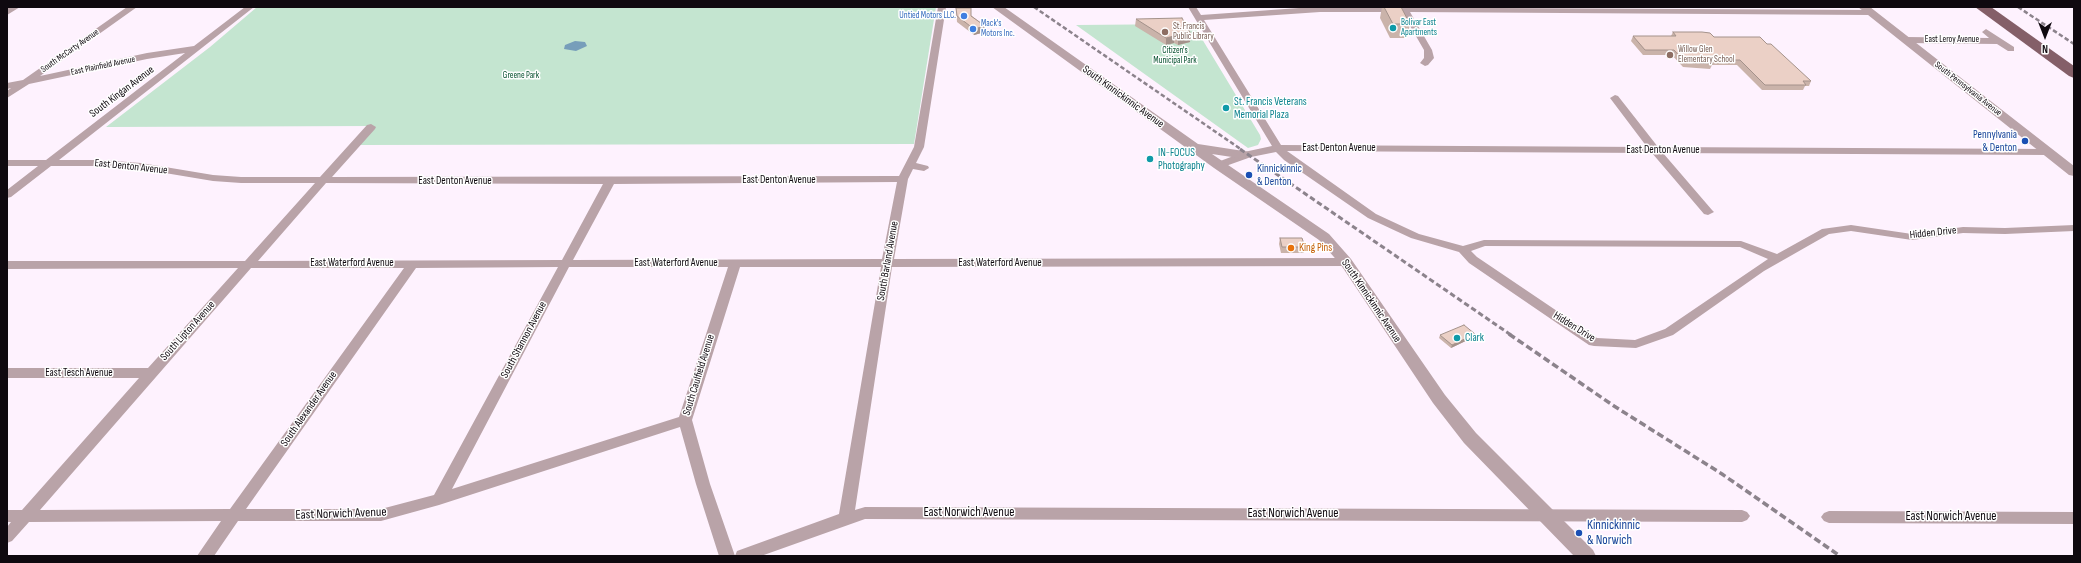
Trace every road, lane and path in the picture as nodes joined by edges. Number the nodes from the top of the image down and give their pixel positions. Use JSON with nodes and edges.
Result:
{"nodes":[{"id":1,"x":15,"y":7,"type":"edge"},
{"id":2,"x":133,"y":7,"type":"edge"},
{"id":3,"x":250,"y":7,"type":"edge"},
{"id":4,"x":942,"y":7,"type":"edge"},
{"id":5,"x":997,"y":7,"type":"edge"},
{"id":6,"x":1192,"y":7,"type":"edge"},
{"id":7,"x":1982,"y":7,"type":"edge"},
{"id":8,"x":2003,"y":7,"type":"edge"},
{"id":9,"x":1646,"y":9,"type":"edge"},
{"id":10,"x":1405,"y":10,"type":"junction"},
{"id":11,"x":1866,"y":10,"type":"edge"},
{"id":12,"x":7,"y":12,"type":"edge"},
{"id":13,"x":1198,"y":18,"type":"junction"},
{"id":14,"x":1986,"y":32,"type":"dead end"},
{"id":15,"x":1906,"y":40,"type":"junction"},
{"id":16,"x":1999,"y":41,"type":"junction"},
{"id":17,"x":199,"y":48,"type":"junction"},
{"id":18,"x":2011,"y":49,"type":"dead end"},
{"id":19,"x":2074,"y":56,"type":"edge"},
{"id":20,"x":1426,"y":63,"type":"dead end"},
{"id":21,"x":2074,"y":73,"type":"edge"},
{"id":22,"x":25,"y":82,"type":"junction"},
{"id":23,"x":7,"y":86,"type":"edge"},
{"id":24,"x":7,"y":95,"type":"edge"},
{"id":25,"x":1615,"y":98,"type":"dead end"},
{"id":26,"x":371,"y":127,"type":"dead end"},
{"id":27,"x":1194,"y":147,"type":"junction"},
{"id":28,"x":1278,"y":148,"type":"junction"},
{"id":29,"x":1654,"y":150,"type":"junction"},
{"id":30,"x":2049,"y":152,"type":"junction"},
{"id":31,"x":1245,"y":155,"type":"junction"},
{"id":32,"x":49,"y":163,"type":"junction"},
{"id":33,"x":7,"y":164,"type":"edge"},
{"id":34,"x":910,"y":165,"type":"junction"},
{"id":35,"x":1219,"y":165,"type":"junction"},
{"id":36,"x":924,"y":168,"type":"dead end"},
{"id":37,"x":2074,"y":172,"type":"edge"},
{"id":38,"x":903,"y":179,"type":"junction"},
{"id":39,"x":324,"y":180,"type":"junction"},
{"id":40,"x":610,"y":181,"type":"junction"},
{"id":41,"x":7,"y":195,"type":"edge"},
{"id":42,"x":1708,"y":212,"type":"dead end"},
{"id":43,"x":2074,"y":228,"type":"edge"},
{"id":44,"x":1463,"y":250,"type":"junction"},
{"id":45,"x":1777,"y":258,"type":"junction"},
{"id":46,"x":1346,"y":262,"type":"junction"},
{"id":47,"x":413,"y":263,"type":"junction"},
{"id":48,"x":566,"y":263,"type":"junction"},
{"id":49,"x":735,"y":263,"type":"junction"},
{"id":50,"x":887,"y":263,"type":"junction"},
{"id":51,"x":250,"y":264,"type":"junction"},
{"id":52,"x":7,"y":265,"type":"edge"},
{"id":53,"x":151,"y":373,"type":"junction"},
{"id":54,"x":7,"y":374,"type":"edge"},
{"id":55,"x":685,"y":420,"type":"junction"},
{"id":56,"x":439,"y":499,"type":"junction"},
{"id":57,"x":1544,"y":515,"type":"junction"},
{"id":58,"x":7,"y":516,"type":"edge"},
{"id":59,"x":25,"y":516,"type":"junction"},
{"id":60,"x":233,"y":516,"type":"junction"},
{"id":61,"x":1742,"y":516,"type":"dead end"},
{"id":62,"x":1829,"y":517,"type":"dead end"},
{"id":63,"x":846,"y":518,"type":"junction"},
{"id":64,"x":2074,"y":518,"type":"edge"},
{"id":65,"x":7,"y":537,"type":"edge"},
{"id":66,"x":205,"y":556,"type":"edge"},
{"id":67,"x":727,"y":556,"type":"edge"},
{"id":68,"x":743,"y":556,"type":"edge"},
{"id":69,"x":1586,"y":556,"type":"edge"}],
"edges":[{"from":1,"to":12,"type":"street"},
{"from":2,"to":22,"type":"street","name":"South McCarty Avenue"},
{"from":3,"to":17,"type":"street","name":"South Kingan Avenue"},
{"from":4,"to":34,"type":"street","name":"South Barland Avenue"},
{"from":5,"to":27,"type":"street","name":"South Kinnickinnic Avenue"},
{"from":6,"to":13,"type":"street","name":"Hidden Drive"},
{"from":7,"to":21,"type":"main road"},
{"from":8,"to":19,"type":"main road"},
{"from":9,"to":10,"type":"street"},
{"from":9,"to":11,"type":"street"},
{"from":10,"to":13,"type":"street"},
{"from":10,"to":20,"type":"street"},
{"from":11,"to":15,"type":"street","name":"South Pennsylvania Avenue"},
{"from":13,"to":28,"type":"street","name":"Hidden Drive"},
{"from":14,"to":16,"type":"street"},
{"from":15,"to":16,"type":"street","name":"East Leroy Avenue"},
{"from":15,"to":30,"type":"street","name":"South Pennsylvania Avenue"},
{"from":16,"to":18,"type":"street"},
{"from":17,"to":22,"type":"street","name":"East Plainfield Avenue"},
{"from":17,"to":32,"type":"street","name":"South Kingan Avenue"},
{"from":22,"to":23,"type":"street","name":"East Plainfield Avenue"},
{"from":22,"to":24,"type":"street","name":"South McCarty Avenue"},
{"from":25,"to":29,"type":"street"},
{"from":26,"to":39,"type":"street","name":"South Lipton Avenue"},
{"from":27,"to":31,"type":"street"},
{"from":27,"to":35,"type":"street","name":"South Kinnickinnic Avenue"},
{"from":28,"to":29,"type":"street","name":"East Denton Avenue"},
{"from":28,"to":31,"type":"street","name":"East Denton Avenue"},
{"from":28,"to":44,"type":"street","name":"Hidden Drive"},
{"from":29,"to":30,"type":"street","name":"East Denton Avenue"},
{"from":29,"to":42,"type":"street"},
{"from":30,"to":37,"type":"street","name":"South Pennsylvania Avenue"},
{"from":31,"to":35,"type":"street","name":"East Denton Avenue"},
{"from":32,"to":33,"type":"street","name":"East Denton Avenue"},
{"from":32,"to":39,"type":"street","name":"East Denton Avenue"},
{"from":32,"to":41,"type":"street","name":"South Kingan Avenue"},
{"from":34,"to":36,"type":"street"},
{"from":34,"to":38,"type":"street","name":"South Barland Avenue"},
{"from":35,"to":46,"type":"street","name":"South Kinnickinnic Avenue"},
{"from":38,"to":40,"type":"street","name":"East Denton Avenue"},
{"from":38,"to":50,"type":"street","name":"South Barland Avenue"},
{"from":39,"to":40,"type":"street","name":"East Denton Avenue"},
{"from":39,"to":51,"type":"street","name":"South Lipton Avenue"},
{"from":40,"to":48,"type":"street","name":"South Shannon Avenue"},
{"from":43,"to":45,"type":"street","name":"Hidden Drive"},
{"from":44,"to":45,"type":"street"},
{"from":44,"to":45,"type":"street","name":"Hidden Drive"},
{"from":46,"to":50,"type":"street","name":"East Waterford Avenue"},
{"from":46,"to":57,"type":"street","name":"South Kinnickinnic Avenue"},
{"from":47,"to":48,"type":"street","name":"East Waterford Avenue"},
{"from":47,"to":51,"type":"street","name":"East Waterford Avenue"},
{"from":47,"to":60,"type":"street","name":"South Alexander Avenue"},
{"from":48,"to":49,"type":"street","name":"East Waterford Avenue"},
{"from":48,"to":56,"type":"street","name":"South Shannon Avenue"},
{"from":49,"to":50,"type":"street","name":"East Waterford Avenue"},
{"from":49,"to":55,"type":"street","name":"South Caulfield Avenue"},
{"from":50,"to":63,"type":"street","name":"South Barland Avenue"},
{"from":51,"to":52,"type":"street","name":"East Waterford Avenue"},
{"from":51,"to":53,"type":"street","name":"South Lipton Avenue"},
{"from":53,"to":54,"type":"street","name":"East Tesch Avenue"},
{"from":53,"to":59,"type":"street","name":"South Lipton Avenue"},
{"from":55,"to":56,"type":"street","name":"East Norwich Avenue"},
{"from":55,"to":67,"type":"street","name":"South Caulfield Avenue"},
{"from":56,"to":60,"type":"street","name":"East Norwich Avenue"},
{"from":57,"to":61,"type":"street","name":"East Norwich Avenue"},
{"from":57,"to":63,"type":"street","name":"East Norwich Avenue"},
{"from":57,"to":69,"type":"street","name":"South Kinnickinnic Avenue"},
{"from":58,"to":59,"type":"street","name":"East Norwich Avenue"},
{"from":59,"to":60,"type":"street","name":"East Norwich Avenue"},
{"from":59,"to":65,"type":"street","name":"South Lipton Avenue"},
{"from":60,"to":66,"type":"street","name":"South Alexander Avenue"},
{"from":62,"to":64,"type":"street","name":"East Norwich Avenue"},
{"from":63,"to":68,"type":"street","name":"East Norwich Avenue"}]}
